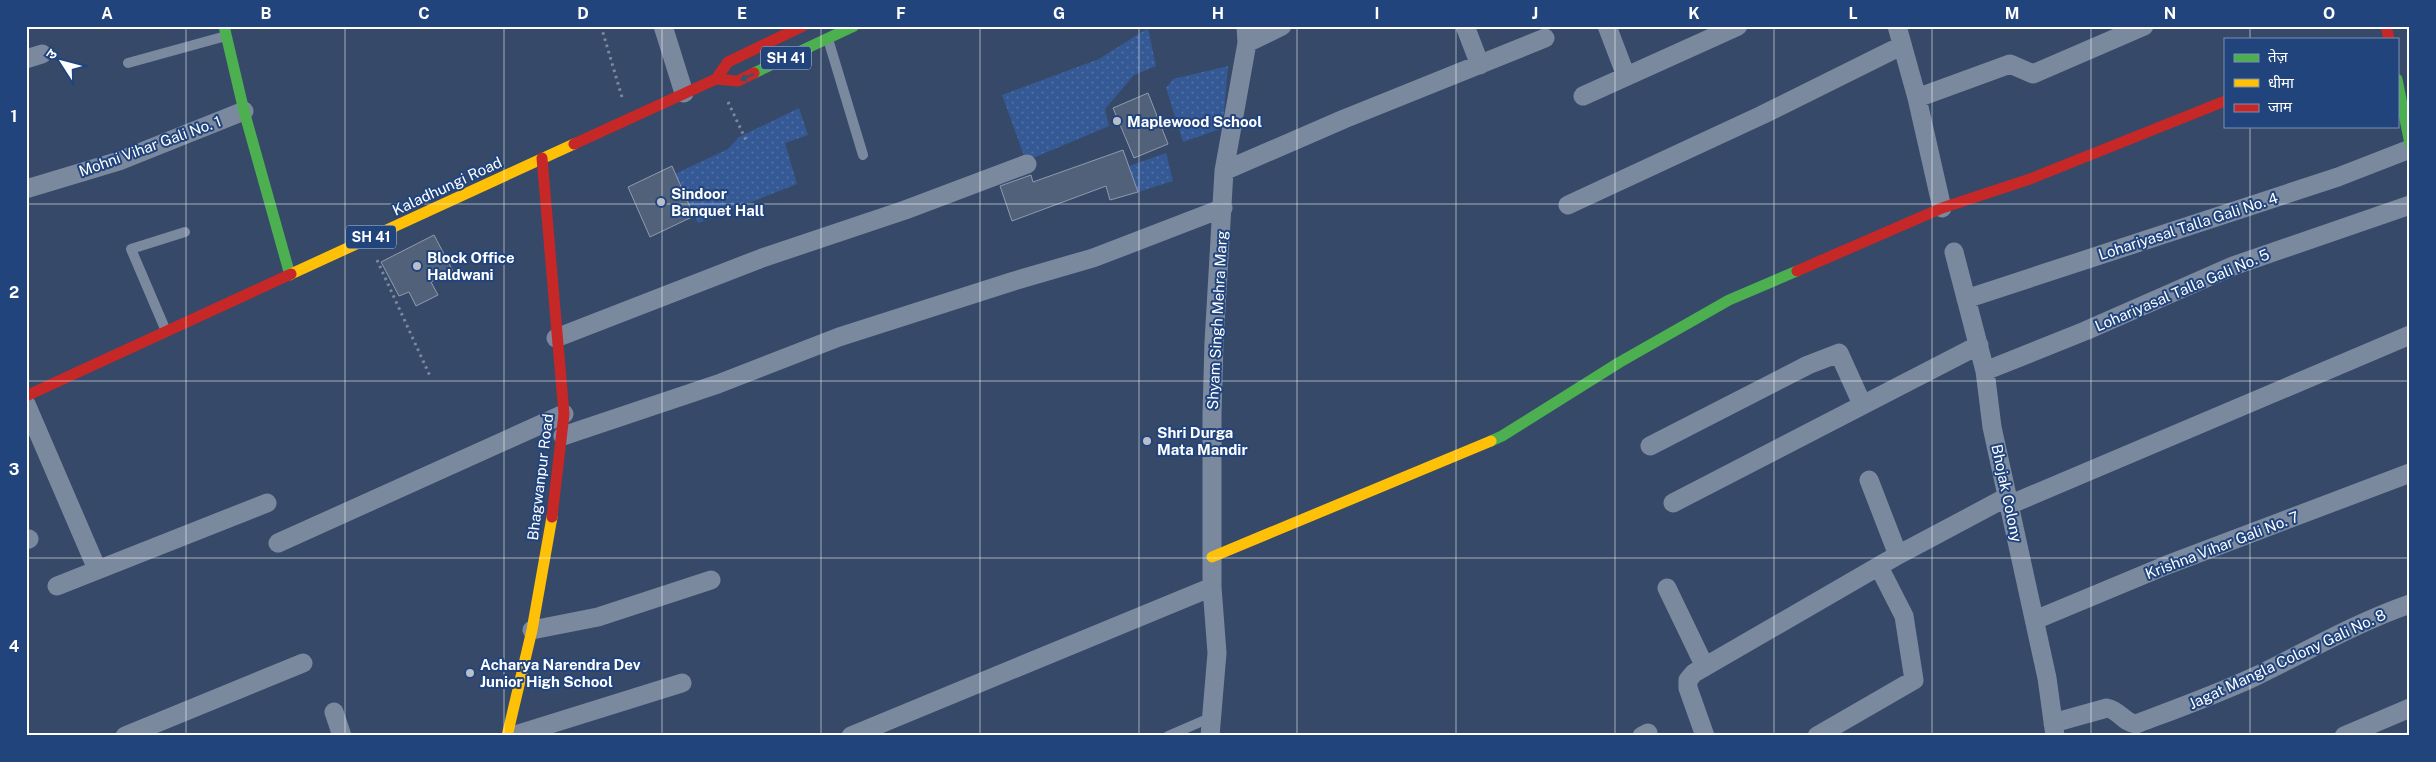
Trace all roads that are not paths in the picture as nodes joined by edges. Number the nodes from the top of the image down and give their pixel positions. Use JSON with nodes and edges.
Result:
{"nodes":[{"id":1,"x":663,"y":26,"type":"edge"},
{"id":2,"x":803,"y":26,"type":"edge"},
{"id":3,"x":854,"y":26,"type":"edge"},
{"id":4,"x":1282,"y":26,"type":"edge"},
{"id":5,"x":1465,"y":26,"type":"edge"},
{"id":6,"x":1608,"y":26,"type":"edge"},
{"id":7,"x":1738,"y":26,"type":"edge"},
{"id":8,"x":1897,"y":26,"type":"edge"},
{"id":9,"x":2144,"y":26,"type":"edge"},
{"id":10,"x":225,"y":31,"type":"edge"},
{"id":11,"x":1246,"y":34,"type":"edge"},
{"id":12,"x":827,"y":38,"type":"junction"},
{"id":13,"x":1545,"y":38,"type":"dead end"},
{"id":14,"x":1902,"y":46,"type":"junction"},
{"id":15,"x":128,"y":63,"type":"dead end"},
{"id":16,"x":1480,"y":65,"type":"junction"},
{"id":17,"x":1626,"y":76,"type":"junction"},
{"id":18,"x":716,"y":79,"type":"junction"},
{"id":19,"x":2398,"y":84,"type":"edge"},
{"id":20,"x":684,"y":93,"type":"junction"},
{"id":21,"x":1583,"y":96,"type":"dead end"},
{"id":22,"x":1917,"y":98,"type":"junction"},
{"id":23,"x":2224,"y":101,"type":"edge"},
{"id":24,"x":244,"y":111,"type":"junction"},
{"id":25,"x":2410,"y":144,"type":"edge"},
{"id":26,"x":2410,"y":149,"type":"edge"},
{"id":27,"x":863,"y":154,"type":"dead end"},
{"id":28,"x":542,"y":158,"type":"junction"},
{"id":29,"x":1027,"y":164,"type":"dead end"},
{"id":30,"x":1224,"y":171,"type":"junction"},
{"id":31,"x":26,"y":189,"type":"edge"},
{"id":32,"x":1568,"y":205,"type":"dead end"},
{"id":33,"x":2410,"y":205,"type":"edge"},
{"id":34,"x":1223,"y":208,"type":"junction"},
{"id":35,"x":1942,"y":208,"type":"junction"},
{"id":36,"x":184,"y":232,"type":"dead end"},
{"id":37,"x":1954,"y":252,"type":"dead end"},
{"id":38,"x":290,"y":275,"type":"junction"},
{"id":39,"x":1966,"y":299,"type":"junction"},
{"id":40,"x":166,"y":332,"type":"junction"},
{"id":41,"x":2410,"y":335,"type":"edge"},
{"id":42,"x":556,"y":338,"type":"junction"},
{"id":43,"x":1979,"y":345,"type":"junction"},
{"id":44,"x":1985,"y":371,"type":"junction"},
{"id":45,"x":26,"y":396,"type":"edge"},
{"id":46,"x":26,"y":404,"type":"edge"},
{"id":47,"x":1862,"y":404,"type":"junction"},
{"id":48,"x":564,"y":414,"type":"junction"},
{"id":49,"x":563,"y":436,"type":"junction"},
{"id":50,"x":1650,"y":446,"type":"dead end"},
{"id":51,"x":2410,"y":474,"type":"edge"},
{"id":52,"x":1869,"y":480,"type":"dead end"},
{"id":53,"x":2008,"y":501,"type":"junction"},
{"id":54,"x":267,"y":503,"type":"dead end"},
{"id":55,"x":1672,"y":503,"type":"dead end"},
{"id":56,"x":278,"y":543,"type":"dead end"},
{"id":57,"x":1898,"y":555,"type":"junction"},
{"id":58,"x":1212,"y":556,"type":"junction"},
{"id":59,"x":1879,"y":566,"type":"junction"},
{"id":60,"x":97,"y":569,"type":"junction"},
{"id":61,"x":712,"y":580,"type":"dead end"},
{"id":62,"x":57,"y":586,"type":"dead end"},
{"id":63,"x":1212,"y":587,"type":"junction"},
{"id":64,"x":1667,"y":588,"type":"dead end"},
{"id":65,"x":2410,"y":604,"type":"edge"},
{"id":66,"x":2036,"y":620,"type":"junction"},
{"id":67,"x":532,"y":630,"type":"junction"},
{"id":68,"x":303,"y":663,"type":"dead end"},
{"id":69,"x":1705,"y":667,"type":"junction"},
{"id":70,"x":682,"y":683,"type":"dead end"},
{"id":71,"x":2410,"y":708,"type":"edge"},
{"id":72,"x":334,"y":712,"type":"dead end"},
{"id":73,"x":1211,"y":727,"type":"edge"},
{"id":74,"x":2054,"y":730,"type":"edge"},
{"id":75,"x":125,"y":736,"type":"edge"},
{"id":76,"x":342,"y":736,"type":"edge"},
{"id":77,"x":507,"y":736,"type":"edge"},
{"id":78,"x":512,"y":736,"type":"edge"},
{"id":79,"x":851,"y":736,"type":"edge"},
{"id":80,"x":1168,"y":736,"type":"edge"},
{"id":81,"x":1705,"y":736,"type":"edge"},
{"id":82,"x":1817,"y":736,"type":"edge"},
{"id":83,"x":2344,"y":736,"type":"edge"}],
"edges":[{"from":1,"to":20,"type":"street"},
{"from":2,"to":18,"type":"street","name":"Kaladhungi Road","number":"SH 41"},
{"from":3,"to":12,"type":"street","name":"Kaladhungi Road","number":"SH 41"},
{"from":4,"to":11,"type":"street"},
{"from":5,"to":16,"type":"street"},
{"from":6,"to":17,"type":"street"},
{"from":7,"to":17,"type":"street"},
{"from":8,"to":14,"type":"street"},
{"from":9,"to":22,"type":"street"},
{"from":10,"to":15,"type":"lane"},
{"from":10,"to":24,"type":"street"},
{"from":11,"to":30,"type":"street","name":"Shyam Singh Mehra Marg"},
{"from":12,"to":18,"type":"street","name":"Kaladhungi Road","number":"SH 41","one_way":true},
{"from":12,"to":27,"type":"lane"},
{"from":13,"to":16,"type":"street"},
{"from":14,"to":22,"type":"street"},
{"from":14,"to":32,"type":"street"},
{"from":16,"to":30,"type":"street"},
{"from":17,"to":21,"type":"street"},
{"from":18,"to":20,"type":"street","name":"Kaladhungi Road","number":"SH 41"},
{"from":19,"to":25,"type":"street"},
{"from":20,"to":28,"type":"street","name":"Kaladhungi Road","number":"SH 41"},
{"from":22,"to":35,"type":"street"},
{"from":23,"to":35,"type":"street"},
{"from":24,"to":31,"type":"street","name":"Mohni Vihar Gali No. 1"},
{"from":24,"to":38,"type":"street"},
{"from":26,"to":39,"type":"street","name":"Lohariyasal Talla Gali No. 4"},
{"from":28,"to":38,"type":"street","name":"Kaladhungi Road","number":"SH 41"},
{"from":28,"to":42,"type":"street","name":"Bhagwanpur Road"},
{"from":29,"to":42,"type":"street"},
{"from":30,"to":34,"type":"street","name":"Shyam Singh Mehra Marg"},
{"from":33,"to":44,"type":"street","name":"Lohariyasal Talla Gali No. 5"},
{"from":34,"to":49,"type":"street"},
{"from":34,"to":58,"type":"street","name":"Shyam Singh Mehra Marg"},
{"from":35,"to":58,"type":"street"},
{"from":36,"to":40,"type":"lane"},
{"from":37,"to":39,"type":"street","name":"Bhojak Colony"},
{"from":38,"to":40,"type":"street","name":"Kaladhungi Road","number":"SH 41"},
{"from":39,"to":43,"type":"street","name":"Bhojak Colony"},
{"from":40,"to":45,"type":"street","name":"Kaladhungi Road","number":"SH 41"},
{"from":41,"to":53,"type":"street"},
{"from":42,"to":48,"type":"street","name":"Bhagwanpur Road"},
{"from":43,"to":44,"type":"street","name":"Bhojak Colony"},
{"from":43,"to":47,"type":"street"},
{"from":44,"to":53,"type":"street","name":"Bhojak Colony"},
{"from":46,"to":60,"type":"street"},
{"from":47,"to":50,"type":"street"},
{"from":47,"to":55,"type":"street"},
{"from":48,"to":49,"type":"street","name":"Bhagwanpur Road"},
{"from":48,"to":56,"type":"street"},
{"from":49,"to":67,"type":"street","name":"Bhagwanpur Road"},
{"from":51,"to":66,"type":"street","name":"Krishna Vihar Gali No. 7"},
{"from":52,"to":57,"type":"street"},
{"from":53,"to":57,"type":"street"},
{"from":53,"to":66,"type":"street","name":"Bhojak Colony"},
{"from":54,"to":60,"type":"street"},
{"from":57,"to":59,"type":"street"},
{"from":58,"to":63,"type":"street","name":"Shyam Singh Mehra Marg"},
{"from":59,"to":69,"type":"street"},
{"from":59,"to":82,"type":"street"},
{"from":60,"to":62,"type":"street"},
{"from":61,"to":67,"type":"street"},
{"from":63,"to":73,"type":"street","name":"Shyam Singh Mehra Marg"},
{"from":63,"to":79,"type":"street"},
{"from":64,"to":69,"type":"street"},
{"from":65,"to":74,"type":"street","name":"Jagat Mangla Colony Gali No. 8"},
{"from":66,"to":74,"type":"street","name":"Bhojak Colony"},
{"from":67,"to":77,"type":"street","name":"Bhagwanpur Road"},
{"from":68,"to":75,"type":"street"},
{"from":69,"to":81,"type":"street"},
{"from":70,"to":78,"type":"street"},
{"from":71,"to":83,"type":"street"},
{"from":72,"to":76,"type":"street"},
{"from":73,"to":80,"type":"lane"}]}
